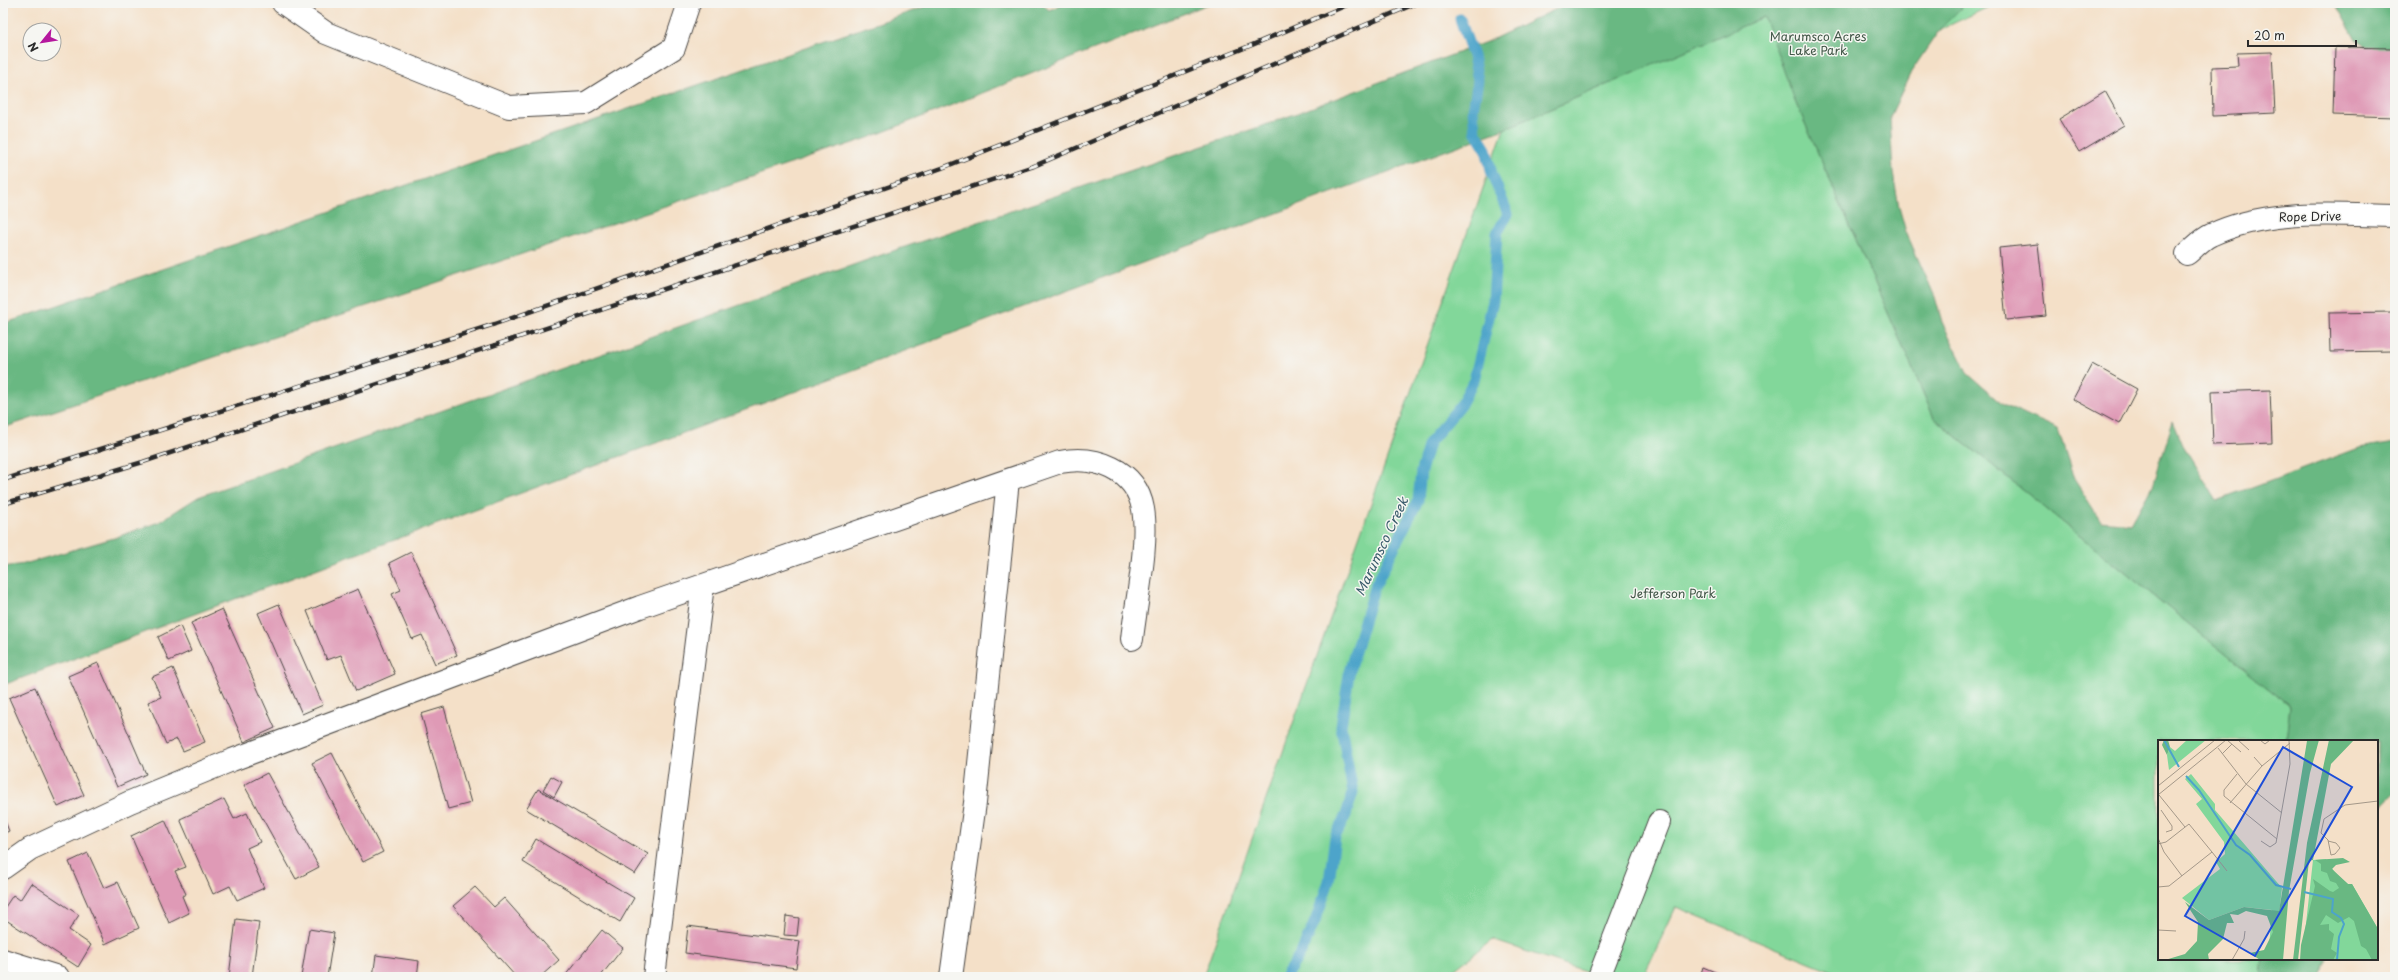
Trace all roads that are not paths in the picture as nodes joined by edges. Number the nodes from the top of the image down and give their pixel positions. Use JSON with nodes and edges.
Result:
{"nodes":[{"id":1,"x":283,"y":3,"type":"edge"},
{"id":2,"x":689,"y":3,"type":"edge"},
{"id":3,"x":2395,"y":216,"type":"edge"},
{"id":4,"x":2187,"y":254,"type":"dead end"},
{"id":5,"x":1008,"y":480,"type":"junction"},
{"id":6,"x":703,"y":585,"type":"junction"},
{"id":7,"x":1132,"y":639,"type":"dead end"},
{"id":8,"x":1659,"y":822,"type":"dead end"},
{"id":9,"x":3,"y":868,"type":"edge"},
{"id":10,"x":3,"y":960,"type":"edge"},
{"id":11,"x":58,"y":977,"type":"edge"},
{"id":12,"x":654,"y":977,"type":"edge"},
{"id":13,"x":951,"y":977,"type":"edge"},
{"id":14,"x":1599,"y":977,"type":"edge"}],
"edges":[{"from":1,"to":2,"type":"street"},
{"from":3,"to":4,"type":"street","name":"Rope Drive"},
{"from":5,"to":6,"type":"street"},
{"from":5,"to":7,"type":"street"},
{"from":5,"to":13,"type":"street"},
{"from":6,"to":9,"type":"street"},
{"from":6,"to":12,"type":"street"},
{"from":8,"to":14,"type":"street"},
{"from":10,"to":11,"type":"street"}]}
